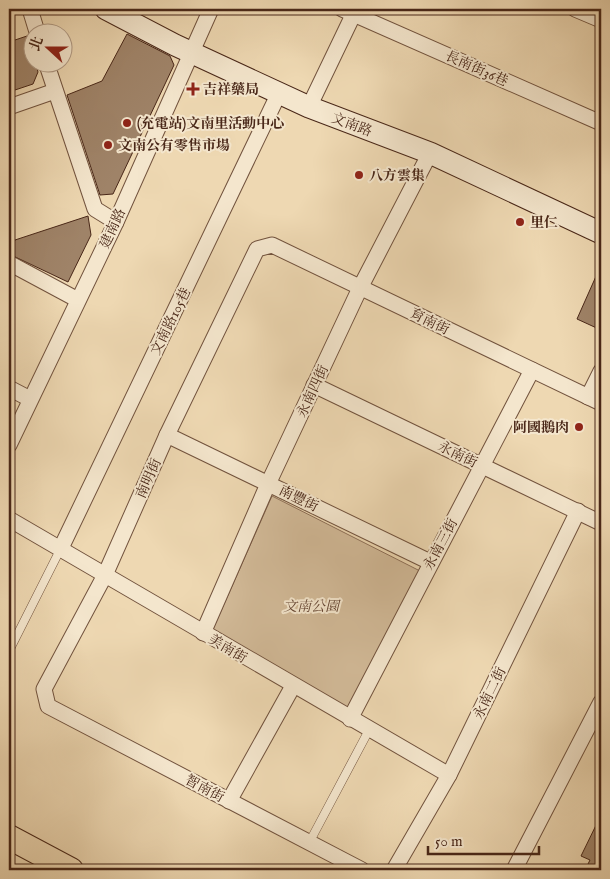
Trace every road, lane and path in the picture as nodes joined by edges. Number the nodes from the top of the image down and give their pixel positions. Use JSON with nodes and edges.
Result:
{"nodes":[{"id":1,"x":30,"y":9,"type":"edge"},
{"id":2,"x":106,"y":9,"type":"edge"},
{"id":3,"x":211,"y":9,"type":"edge"},
{"id":4,"x":575,"y":9,"type":"edge"},
{"id":5,"x":350,"y":11,"type":"edge"},
{"id":6,"x":601,"y":20,"type":"edge"},
{"id":7,"x":34,"y":22,"type":"edge"},
{"id":8,"x":190,"y":52,"type":"junction"},
{"id":9,"x":49,"y":72,"type":"edge"},
{"id":10,"x":55,"y":91,"type":"junction"},
{"id":11,"x":279,"y":94,"type":"junction"},
{"id":12,"x":9,"y":107,"type":"edge"},
{"id":13,"x":309,"y":108,"type":"junction"},
{"id":14,"x":601,"y":122,"type":"edge"},
{"id":15,"x":430,"y":153,"type":"junction"},
{"id":16,"x":116,"y":222,"type":"junction"},
{"id":17,"x":601,"y":233,"type":"edge"},
{"id":18,"x":257,"y":248,"type":"joint"},
{"id":19,"x":9,"y":263,"type":"edge"},
{"id":20,"x":360,"y":288,"type":"junction"},
{"id":21,"x":78,"y":300,"type":"junction"},
{"id":22,"x":532,"y":370,"type":"junction"},
{"id":23,"x":601,"y":371,"type":"edge"},
{"id":24,"x":314,"y":385,"type":"junction"},
{"id":25,"x":9,"y":388,"type":"edge"},
{"id":26,"x":30,"y":399,"type":"junction"},
{"id":27,"x":594,"y":400,"type":"edge"},
{"id":28,"x":167,"y":435,"type":"junction"},
{"id":29,"x":9,"y":445,"type":"edge"},
{"id":30,"x":481,"y":465,"type":"junction"},
{"id":31,"x":268,"y":484,"type":"junction"},
{"id":32,"x":578,"y":511,"type":"junction"},
{"id":33,"x":9,"y":519,"type":"edge"},
{"id":34,"x":601,"y":522,"type":"edge"},
{"id":35,"x":61,"y":548,"type":"junction"},
{"id":36,"x":430,"y":562,"type":"junction"},
{"id":37,"x":105,"y":575,"type":"junction"},
{"id":38,"x":203,"y":633,"type":"junction"},
{"id":39,"x":9,"y":651,"type":"edge"},
{"id":40,"x":293,"y":686,"type":"junction"},
{"id":41,"x":601,"y":702,"type":"edge"},
{"id":42,"x":48,"y":706,"type":"joint"},
{"id":43,"x":350,"y":719,"type":"junction"},
{"id":44,"x":368,"y":730,"type":"junction"},
{"id":45,"x":449,"y":775,"type":"junction"},
{"id":46,"x":229,"y":801,"type":"junction"},
{"id":47,"x":9,"y":838,"type":"edge"},
{"id":48,"x":309,"y":843,"type":"junction"},
{"id":49,"x":71,"y":870,"type":"edge"},
{"id":50,"x":362,"y":870,"type":"edge"},
{"id":51,"x":394,"y":870,"type":"edge"},
{"id":52,"x":514,"y":870,"type":"edge"}],
"edges":[{"from":1,"to":7,"type":"street"},
{"from":2,"to":8,"type":"street","name":"文南路"},
{"from":3,"to":8,"type":"street","name":"建南路"},
{"from":4,"to":6,"type":"street"},
{"from":5,"to":13,"type":"street"},
{"from":5,"to":14,"type":"street","name":"長南街36巷"},
{"from":8,"to":11,"type":"street","name":"文南路"},
{"from":8,"to":16,"type":"street","name":"建南路"},
{"from":9,"to":10,"type":"street"},
{"from":10,"to":12,"type":"street"},
{"from":10,"to":16,"type":"street"},
{"from":11,"to":13,"type":"street","name":"文南路"},
{"from":11,"to":35,"type":"street","name":"文南路105巷"},
{"from":13,"to":15,"type":"street","name":"文南路"},
{"from":15,"to":17,"type":"street","name":"文南路"},
{"from":15,"to":20,"type":"street","name":"永南四街"},
{"from":16,"to":21,"type":"street","name":"建南路"},
{"from":18,"to":20,"type":"street","name":"育南街"},
{"from":18,"to":28,"type":"street","name":"南明街"},
{"from":19,"to":21,"type":"street"},
{"from":20,"to":22,"type":"street","name":"育南街"},
{"from":20,"to":24,"type":"street","name":"永南四街"},
{"from":21,"to":26,"type":"street","name":"建南路"},
{"from":22,"to":27,"type":"street","name":"育南街"},
{"from":22,"to":30,"type":"street","name":"永南三街"},
{"from":23,"to":27,"type":"street"},
{"from":24,"to":30,"type":"street","name":"永南街"},
{"from":24,"to":31,"type":"street","name":"永南四街"},
{"from":25,"to":26,"type":"street"},
{"from":26,"to":29,"type":"street","name":"建南路"},
{"from":28,"to":31,"type":"street","name":"南豐街"},
{"from":28,"to":37,"type":"street","name":"南明街"},
{"from":30,"to":32,"type":"street","name":"永南街"},
{"from":30,"to":36,"type":"street","name":"永南三街"},
{"from":31,"to":36,"type":"street","name":"南豐街"},
{"from":31,"to":38,"type":"street","name":"永南四街"},
{"from":32,"to":34,"type":"street","name":"永南街"},
{"from":32,"to":45,"type":"street","name":"永南二街"},
{"from":33,"to":35,"type":"street","name":"美南街"},
{"from":35,"to":37,"type":"street","name":"美南街"},
{"from":35,"to":39,"type":"lane"},
{"from":36,"to":43,"type":"street","name":"永南三街"},
{"from":37,"to":38,"type":"street","name":"美南街"},
{"from":37,"to":42,"type":"street","name":"南明街"},
{"from":38,"to":40,"type":"street","name":"美南街"},
{"from":40,"to":43,"type":"street","name":"美南街"},
{"from":40,"to":46,"type":"street"},
{"from":41,"to":52,"type":"street"},
{"from":42,"to":46,"type":"street","name":"智南街"},
{"from":43,"to":44,"type":"street","name":"美南街"},
{"from":44,"to":45,"type":"street","name":"美南街"},
{"from":44,"to":48,"type":"lane"},
{"from":45,"to":51,"type":"street","name":"永南二街"},
{"from":46,"to":48,"type":"street","name":"智南街"},
{"from":47,"to":49,"type":"main road"},
{"from":48,"to":50,"type":"street","name":"智南街"}]}
